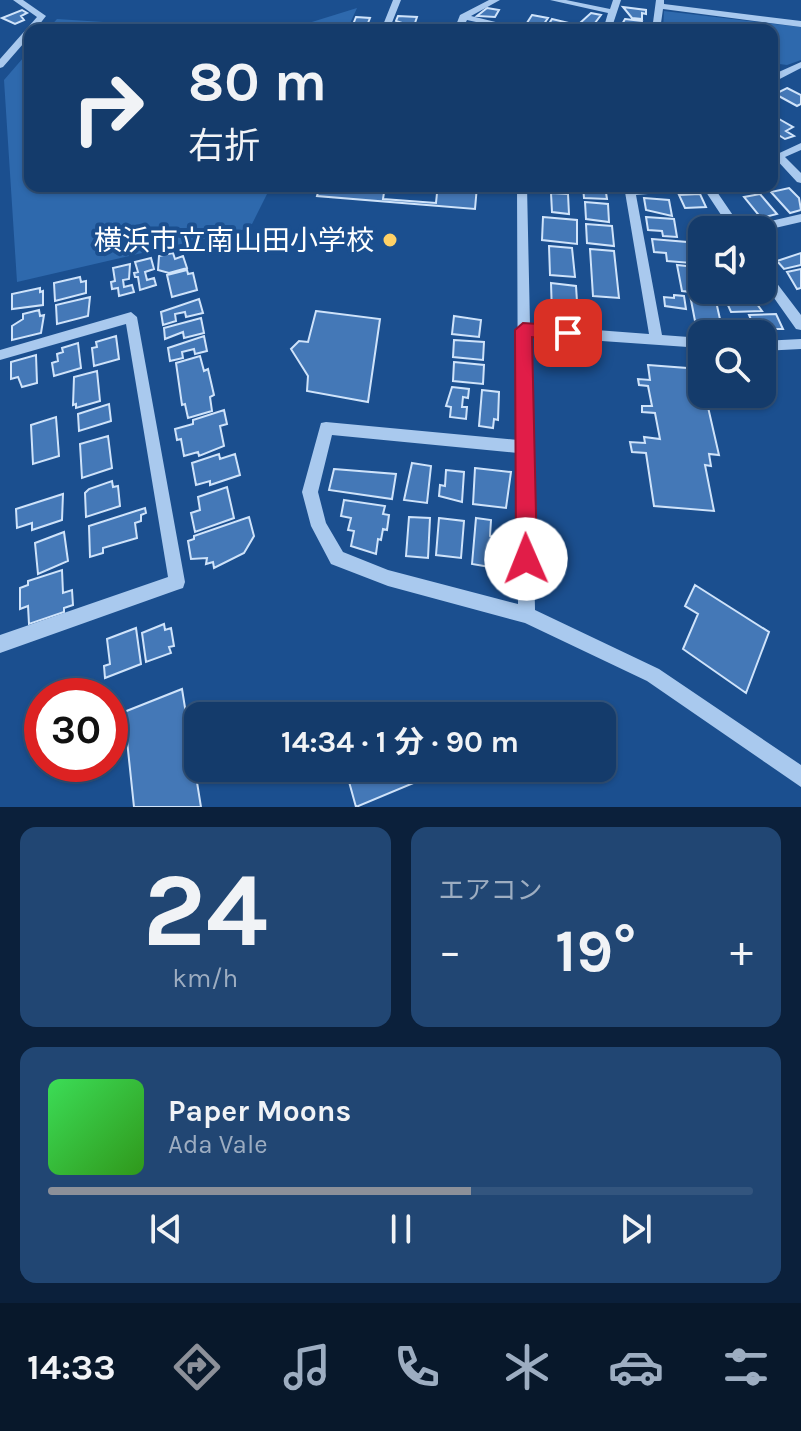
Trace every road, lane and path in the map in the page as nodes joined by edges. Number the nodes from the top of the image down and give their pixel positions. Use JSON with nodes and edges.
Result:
{"nodes":[{"id":1,"x":17,"y":0,"type":"edge"},
{"id":2,"x":397,"y":0,"type":"edge"},
{"id":3,"x":496,"y":0,"type":"edge"},
{"id":4,"x":554,"y":0,"type":"edge"},
{"id":5,"x":617,"y":0,"type":"edge"},
{"id":6,"x":660,"y":3,"type":"edge"},
{"id":7,"x":614,"y":12,"type":"junction"},
{"id":8,"x":463,"y":17,"type":"junction"},
{"id":9,"x":35,"y":24,"type":"edge"},
{"id":10,"x":387,"y":24,"type":"edge"},
{"id":11,"x":460,"y":24,"type":"edge"},
{"id":12,"x":496,"y":24,"type":"edge"},
{"id":13,"x":609,"y":24,"type":"edge"},
{"id":14,"x":657,"y":24,"type":"edge"},
{"id":15,"x":801,"y":24,"type":"edge"},
{"id":16,"x":24,"y":37,"type":"edge"},
{"id":17,"x":0,"y":65,"type":"edge"},
{"id":18,"x":801,"y":65,"type":"edge"},
{"id":19,"x":778,"y":67,"type":"edge"},
{"id":20,"x":788,"y":69,"type":"junction"},
{"id":21,"x":778,"y":76,"type":"edge"},
{"id":22,"x":801,"y":146,"type":"edge"},
{"id":23,"x":801,"y":179,"type":"edge"},
{"id":24,"x":522,"y":192,"type":"edge"},
{"id":25,"x":630,"y":192,"type":"edge"},
{"id":26,"x":711,"y":192,"type":"edge"},
{"id":27,"x":727,"y":216,"type":"edge"},
{"id":28,"x":801,"y":218,"type":"edge"},
{"id":29,"x":776,"y":224,"type":"edge"},
{"id":30,"x":776,"y":291,"type":"edge"},
{"id":31,"x":801,"y":325,"type":"edge"},
{"id":32,"x":523,"y":330,"type":"junction"},
{"id":33,"x":656,"y":339,"type":"junction"},
{"id":34,"x":688,"y":342,"type":"edge"},
{"id":35,"x":801,"y":344,"type":"edge"},
{"id":36,"x":776,"y":345,"type":"edge"},
{"id":37,"x":0,"y":355,"type":"edge"},
{"id":38,"x":525,"y":447,"type":"junction"},
{"id":39,"x":527,"y":615,"type":"junction"},
{"id":40,"x":0,"y":644,"type":"edge"},
{"id":41,"x":801,"y":777,"type":"edge"}],
"edges":[{"from":1,"to":9,"type":"street"},
{"from":2,"to":10,"type":"street"},
{"from":3,"to":8,"type":"street"},
{"from":4,"to":7,"type":"street"},
{"from":5,"to":7,"type":"street"},
{"from":6,"to":14,"type":"street"},
{"from":6,"to":15,"type":"street"},
{"from":7,"to":13,"type":"street"},
{"from":8,"to":11,"type":"street"},
{"from":8,"to":12,"type":"street"},
{"from":16,"to":17,"type":"street"},
{"from":18,"to":20,"type":"street"},
{"from":19,"to":20,"type":"street"},
{"from":20,"to":21,"type":"street"},
{"from":22,"to":23,"type":"street"},
{"from":24,"to":32,"type":"street"},
{"from":25,"to":33,"type":"street"},
{"from":26,"to":27,"type":"street"},
{"from":28,"to":29,"type":"street"},
{"from":30,"to":31,"type":"street"},
{"from":32,"to":33,"type":"street"},
{"from":32,"to":38,"type":"street"},
{"from":33,"to":34,"type":"street"},
{"from":35,"to":36,"type":"street"},
{"from":37,"to":40,"type":"street"},
{"from":38,"to":39,"type":"street"},
{"from":38,"to":39,"type":"street"},
{"from":39,"to":41,"type":"street"}]}
